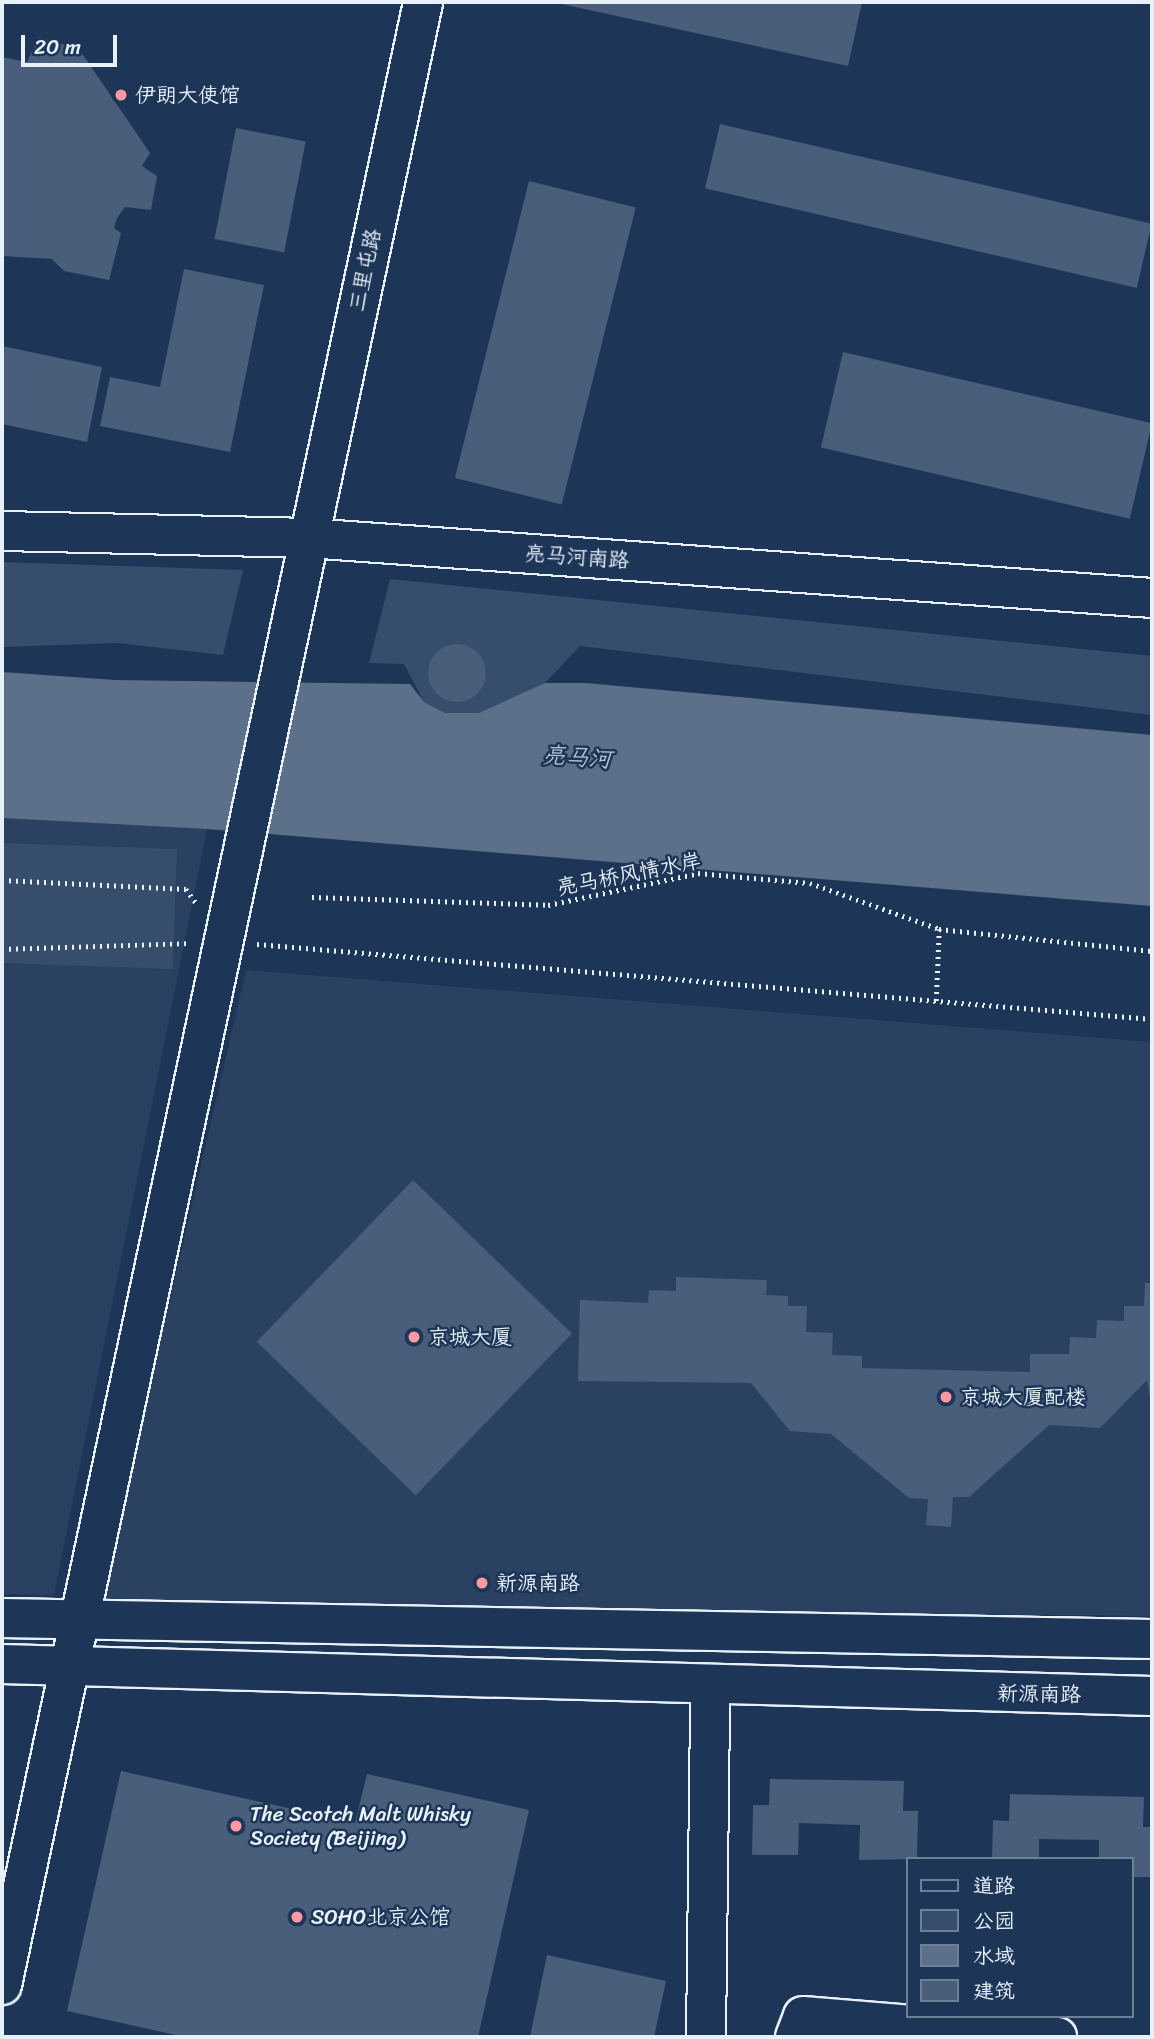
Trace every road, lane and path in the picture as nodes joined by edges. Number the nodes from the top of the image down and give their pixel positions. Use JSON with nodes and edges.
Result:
{"nodes":[{"id":1,"x":423,"y":2,"type":"edge"},
{"id":2,"x":2,"y":531,"type":"edge"},
{"id":3,"x":307,"y":538,"type":"junction"},
{"id":4,"x":1152,"y":598,"type":"edge"},
{"id":5,"x":2,"y":880,"type":"edge"},
{"id":6,"x":186,"y":888,"type":"dead end"},
{"id":7,"x":312,"y":897,"type":"dead end"},
{"id":8,"x":939,"y":929,"type":"junction"},
{"id":9,"x":223,"y":942,"type":"junction"},
{"id":10,"x":2,"y":948,"type":"edge"},
{"id":11,"x":1152,"y":951,"type":"edge"},
{"id":12,"x":936,"y":1001,"type":"junction"},
{"id":13,"x":1152,"y":1019,"type":"edge"},
{"id":14,"x":2,"y":1618,"type":"edge"},
{"id":15,"x":76,"y":1619,"type":"junction"},
{"id":16,"x":1152,"y":1639,"type":"edge"},
{"id":17,"x":2,"y":1664,"type":"edge"},
{"id":18,"x":68,"y":1665,"type":"junction"},
{"id":19,"x":710,"y":1688,"type":"junction"},
{"id":20,"x":1152,"y":1696,"type":"edge"},
{"id":21,"x":2,"y":1985,"type":"edge"},
{"id":22,"x":949,"y":2033,"type":"edge"},
{"id":23,"x":706,"y":2037,"type":"edge"},
{"id":24,"x":795,"y":2037,"type":"edge"},
{"id":25,"x":1056,"y":2037,"type":"edge"}],
"edges":[{"from":1,"to":3,"type":"street","name":"三里屯路"},
{"from":2,"to":3,"type":"street","name":"亮马河南路"},
{"from":3,"to":4,"type":"street","name":"亮马河南路"},
{"from":3,"to":9,"type":"street","name":"三里屯路"},
{"from":5,"to":6,"type":"path"},
{"from":7,"to":8,"type":"path","name":"亮马桥风情水岸"},
{"from":8,"to":11,"type":"path","name":"亮马桥风情水岸"},
{"from":8,"to":12,"type":"path"},
{"from":9,"to":10,"type":"path"},
{"from":9,"to":12,"type":"path"},
{"from":9,"to":15,"type":"street","name":"三里屯路"},
{"from":12,"to":13,"type":"path"},
{"from":14,"to":15,"type":"street"},
{"from":15,"to":16,"type":"street"},
{"from":15,"to":18,"type":"street","name":"三里屯路"},
{"from":17,"to":18,"type":"street","name":"新源南路"},
{"from":18,"to":19,"type":"street","name":"新源南路"},
{"from":18,"to":21,"type":"street","name":"三里屯路"},
{"from":19,"to":20,"type":"street","name":"新源南路"},
{"from":19,"to":23,"type":"street"},
{"from":22,"to":24,"type":"street"},
{"from":22,"to":25,"type":"street"}]}
